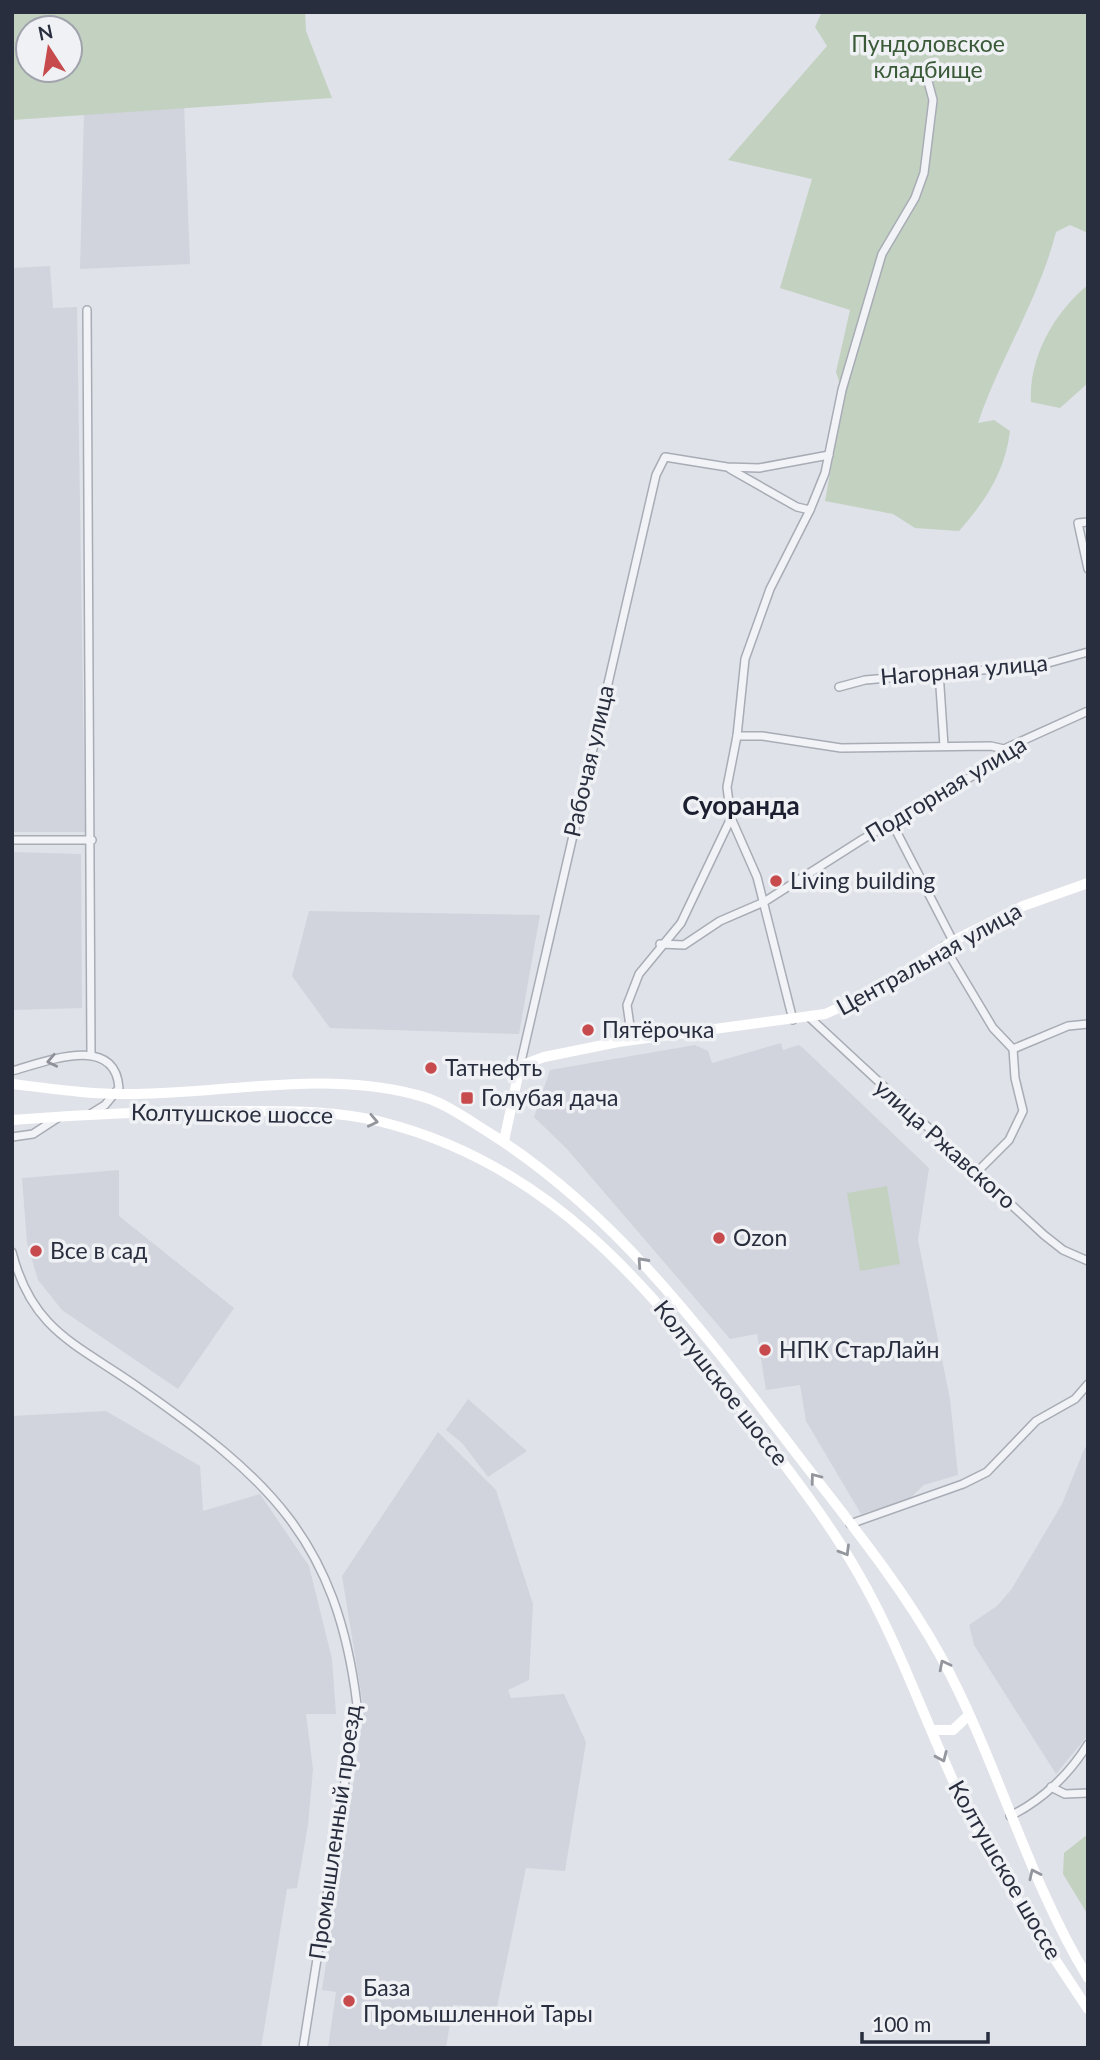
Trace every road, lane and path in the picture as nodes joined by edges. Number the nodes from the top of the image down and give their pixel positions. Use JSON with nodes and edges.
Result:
{"nodes":[{"id":1,"x":926,"y":74,"type":"dead end"},
{"id":2,"x":87,"y":310,"type":"dead end"},
{"id":3,"x":829,"y":455,"type":"junction"},
{"id":4,"x":727,"y":467,"type":"junction"},
{"id":5,"x":810,"y":510,"type":"junction"},
{"id":6,"x":1088,"y":522,"type":"edge"},
{"id":7,"x":1088,"y":569,"type":"edge"},
{"id":8,"x":1088,"y":652,"type":"edge"},
{"id":9,"x":939,"y":672,"type":"junction"},
{"id":10,"x":839,"y":687,"type":"dead end"},
{"id":11,"x":1088,"y":711,"type":"edge"},
{"id":12,"x":737,"y":736,"type":"junction"},
{"id":13,"x":944,"y":746,"type":"junction"},
{"id":14,"x":1004,"y":750,"type":"junction"},
{"id":15,"x":731,"y":818,"type":"junction"},
{"id":16,"x":892,"y":823,"type":"junction"},
{"id":17,"x":12,"y":840,"type":"edge"},
{"id":18,"x":92,"y":840,"type":"junction"},
{"id":19,"x":1088,"y":883,"type":"edge"},
{"id":20,"x":764,"y":902,"type":"junction"},
{"id":21,"x":660,"y":944,"type":"junction"},
{"id":22,"x":949,"y":944,"type":"junction"},
{"id":23,"x":810,"y":1017,"type":"junction"},
{"id":24,"x":793,"y":1020,"type":"junction"},
{"id":25,"x":1088,"y":1024,"type":"edge"},
{"id":26,"x":632,"y":1040,"type":"junction"},
{"id":27,"x":1013,"y":1049,"type":"junction"},
{"id":28,"x":91,"y":1053,"type":"junction"},
{"id":29,"x":520,"y":1066,"type":"junction"},
{"id":30,"x":12,"y":1071,"type":"edge"},
{"id":31,"x":12,"y":1084,"type":"edge"},
{"id":32,"x":117,"y":1094,"type":"junction"},
{"id":33,"x":91,"y":1114,"type":"junction"},
{"id":34,"x":59,"y":1116,"type":"junction"},
{"id":35,"x":12,"y":1120,"type":"edge"},
{"id":36,"x":12,"y":1137,"type":"edge"},
{"id":37,"x":504,"y":1142,"type":"junction"},
{"id":38,"x":978,"y":1171,"type":"junction"},
{"id":39,"x":12,"y":1252,"type":"edge"},
{"id":40,"x":1087,"y":1258,"type":"edge"},
{"id":41,"x":1088,"y":1384,"type":"edge"},
{"id":42,"x":850,"y":1524,"type":"junction"},
{"id":43,"x":969,"y":1715,"type":"junction"},
{"id":44,"x":931,"y":1730,"type":"junction"},
{"id":45,"x":1088,"y":1744,"type":"edge"},
{"id":46,"x":1051,"y":1787,"type":"junction"},
{"id":47,"x":1088,"y":1793,"type":"edge"},
{"id":48,"x":1009,"y":1817,"type":"junction"},
{"id":49,"x":1088,"y":1978,"type":"edge"},
{"id":50,"x":1088,"y":2009,"type":"edge"},
{"id":51,"x":303,"y":2048,"type":"edge"}],
"edges":[{"from":1,"to":3,"type":"street"},
{"from":2,"to":18,"type":"street"},
{"from":3,"to":4,"type":"street"},
{"from":3,"to":5,"type":"street"},
{"from":4,"to":5,"type":"street"},
{"from":4,"to":29,"type":"street","name":"Рабочая улица"},
{"from":5,"to":12,"type":"street"},
{"from":6,"to":7,"type":"street"},
{"from":8,"to":9,"type":"street","name":"Нагорная улица"},
{"from":9,"to":10,"type":"street","name":"Нагорная улица"},
{"from":9,"to":13,"type":"street"},
{"from":11,"to":14,"type":"street","name":"Подгорная улица"},
{"from":12,"to":13,"type":"street"},
{"from":12,"to":15,"type":"street"},
{"from":13,"to":14,"type":"street"},
{"from":14,"to":16,"type":"street","name":"Подгорная улица"},
{"from":15,"to":20,"type":"street"},
{"from":15,"to":21,"type":"street"},
{"from":16,"to":20,"type":"street","name":"Подгорная улица"},
{"from":16,"to":22,"type":"street"},
{"from":17,"to":18,"type":"street"},
{"from":18,"to":28,"type":"street"},
{"from":19,"to":22,"type":"main road","name":"Центральная улица"},
{"from":20,"to":21,"type":"street","name":"Подгорная улица"},
{"from":20,"to":24,"type":"street"},
{"from":21,"to":26,"type":"street"},
{"from":22,"to":23,"type":"main road","name":"Центральная улица"},
{"from":22,"to":27,"type":"street"},
{"from":23,"to":24,"type":"main road","name":"Центральная улица"},
{"from":23,"to":38,"type":"street","name":"улица Ржавского"},
{"from":24,"to":26,"type":"main road","name":"Центральная улица"},
{"from":25,"to":27,"type":"street"},
{"from":26,"to":29,"type":"main road","name":"Центральная улица"},
{"from":27,"to":38,"type":"street"},
{"from":28,"to":30,"type":"street","one_way":true},
{"from":28,"to":32,"type":"street","name":"Колтушское шоссе"},
{"from":29,"to":37,"type":"main road"},
{"from":31,"to":32,"type":"main road","name":"Колтушское шоссе"},
{"from":32,"to":33,"type":"street","name":"Колтушское шоссе"},
{"from":32,"to":37,"type":"main road","name":"Колтушское шоссе"},
{"from":33,"to":34,"type":"main road","name":"Колтушское шоссе"},
{"from":33,"to":44,"type":"main road","name":"Колтушское шоссе","one_way":true},
{"from":34,"to":35,"type":"main road","name":"Колтушское шоссе"},
{"from":34,"to":36,"type":"street"},
{"from":42,"to":37,"type":"main road","name":"Колтушское шоссе","one_way":true},
{"from":38,"to":40,"type":"street","name":"улица Ржавского"},
{"from":39,"to":51,"type":"street","name":"Промышленный проезд"},
{"from":41,"to":42,"type":"street"},
{"from":43,"to":42,"type":"main road","name":"Колтушское шоссе","one_way":true},
{"from":43,"to":44,"type":"main road"},
{"from":43,"to":48,"type":"main road","name":"Колтушское шоссе"},
{"from":44,"to":50,"type":"main road","name":"Колтушское шоссе","one_way":true},
{"from":45,"to":46,"type":"street"},
{"from":46,"to":47,"type":"street"},
{"from":46,"to":48,"type":"street"},
{"from":49,"to":48,"type":"main road","name":"Колтушское шоссе","one_way":true}]}
